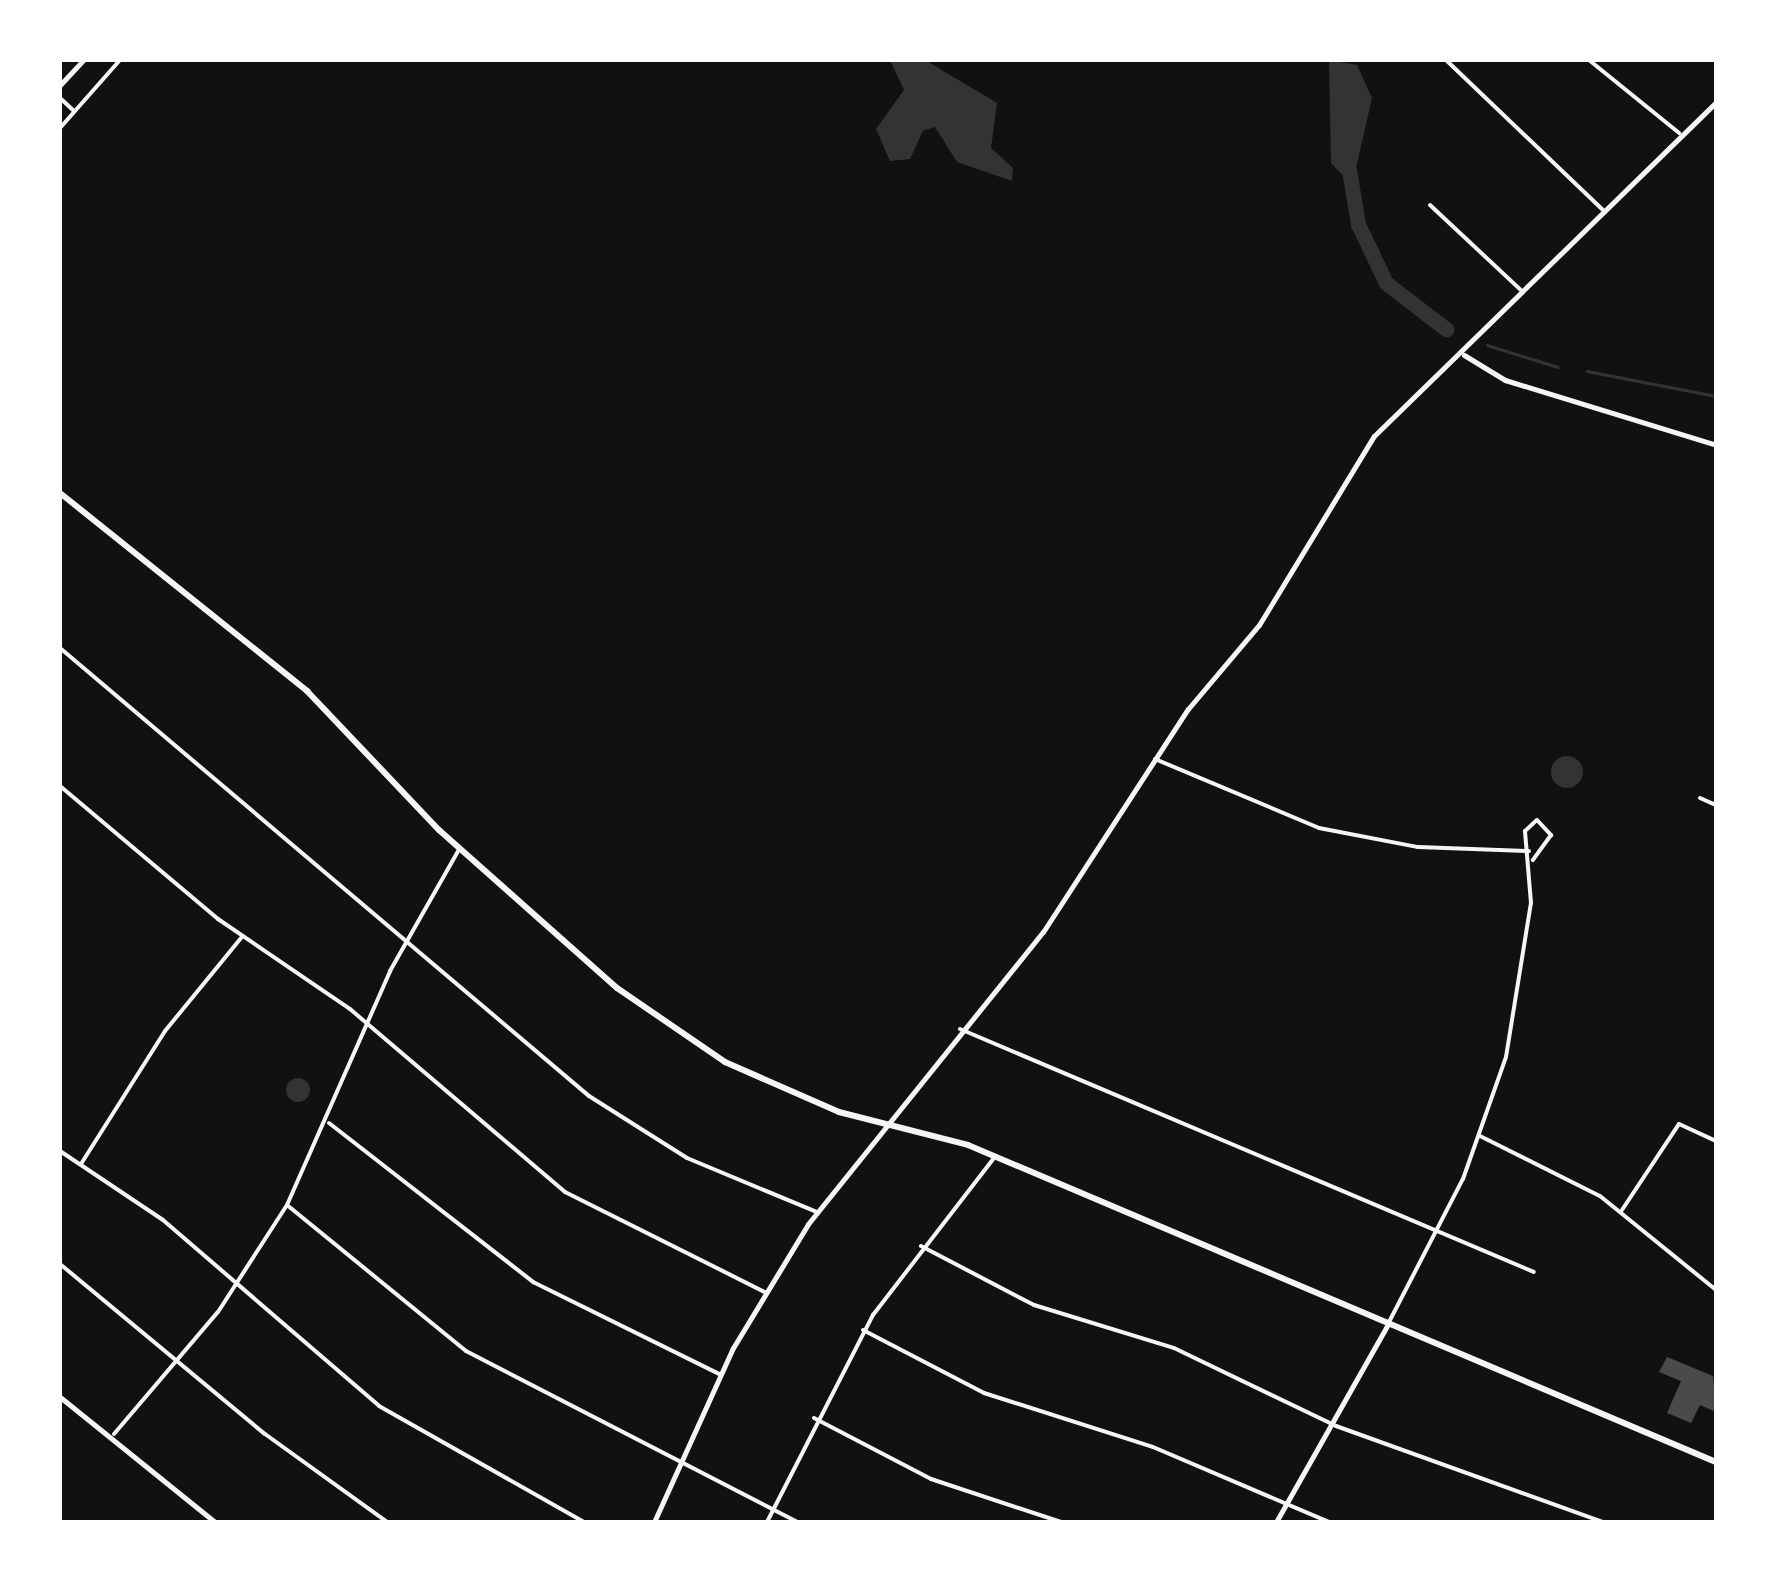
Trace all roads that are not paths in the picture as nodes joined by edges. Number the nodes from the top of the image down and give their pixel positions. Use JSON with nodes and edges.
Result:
{"nodes":[{"id":1,"x":83,"y":60,"type":"edge"},
{"id":2,"x":120,"y":60,"type":"edge"},
{"id":3,"x":1446,"y":60,"type":"edge"},
{"id":4,"x":1589,"y":60,"type":"edge"},
{"id":5,"x":60,"y":84,"type":"edge"},
{"id":6,"x":62,"y":99,"type":"edge"},
{"id":7,"x":1716,"y":102,"type":"edge"},
{"id":8,"x":73,"y":110,"type":"junction"},
{"id":9,"x":60,"y":128,"type":"edge"},
{"id":10,"x":1679,"y":133,"type":"junction"},
{"id":11,"x":1430,"y":204,"type":"dead end"},
{"id":12,"x":1605,"y":212,"type":"junction"},
{"id":13,"x":1522,"y":291,"type":"junction"},
{"id":14,"x":1464,"y":355,"type":"junction"},
{"id":15,"x":1716,"y":444,"type":"edge"},
{"id":16,"x":60,"y":493,"type":"edge"},
{"id":17,"x":60,"y":648,"type":"edge"},
{"id":18,"x":1155,"y":759,"type":"junction"},
{"id":19,"x":60,"y":786,"type":"edge"},
{"id":20,"x":1700,"y":798,"type":"dead end"},
{"id":21,"x":1716,"y":805,"type":"edge"},
{"id":22,"x":460,"y":848,"type":"junction"},
{"id":23,"x":1530,"y":851,"type":"junction"},
{"id":24,"x":1533,"y":860,"type":"junction"},
{"id":25,"x":408,"y":936,"type":"junction"},
{"id":26,"x":242,"y":937,"type":"junction"},
{"id":27,"x":369,"y":1024,"type":"junction"},
{"id":28,"x":960,"y":1030,"type":"junction"},
{"id":29,"x":329,"y":1123,"type":"junction"},
{"id":30,"x":886,"y":1125,"type":"junction"},
{"id":31,"x":1480,"y":1136,"type":"junction"},
{"id":32,"x":1716,"y":1141,"type":"edge"},
{"id":33,"x":60,"y":1151,"type":"edge"},
{"id":34,"x":994,"y":1157,"type":"junction"},
{"id":35,"x":82,"y":1164,"type":"junction"},
{"id":36,"x":287,"y":1204,"type":"junction"},
{"id":37,"x":1621,"y":1211,"type":"junction"},
{"id":38,"x":817,"y":1212,"type":"junction"},
{"id":39,"x":1438,"y":1232,"type":"junction"},
{"id":40,"x":922,"y":1246,"type":"junction"},
{"id":41,"x":60,"y":1264,"type":"edge"},
{"id":42,"x":1534,"y":1272,"type":"dead end"},
{"id":43,"x":236,"y":1285,"type":"junction"},
{"id":44,"x":1716,"y":1290,"type":"edge"},
{"id":45,"x":764,"y":1292,"type":"junction"},
{"id":46,"x":1388,"y":1324,"type":"junction"},
{"id":47,"x":863,"y":1330,"type":"junction"},
{"id":48,"x":180,"y":1360,"type":"junction"},
{"id":49,"x":719,"y":1374,"type":"junction"},
{"id":50,"x":60,"y":1397,"type":"edge"},
{"id":51,"x":814,"y":1418,"type":"junction"},
{"id":52,"x":1329,"y":1422,"type":"junction"},
{"id":53,"x":114,"y":1434,"type":"junction"},
{"id":54,"x":680,"y":1461,"type":"junction"},
{"id":55,"x":1716,"y":1462,"type":"edge"},
{"id":56,"x":773,"y":1508,"type":"junction"},
{"id":57,"x":1283,"y":1508,"type":"junction"},
{"id":58,"x":215,"y":1522,"type":"edge"},
{"id":59,"x":387,"y":1522,"type":"edge"},
{"id":60,"x":584,"y":1522,"type":"edge"},
{"id":61,"x":654,"y":1522,"type":"edge"},
{"id":62,"x":767,"y":1522,"type":"edge"},
{"id":63,"x":798,"y":1522,"type":"edge"},
{"id":64,"x":1061,"y":1522,"type":"edge"},
{"id":65,"x":1276,"y":1522,"type":"edge"},
{"id":66,"x":1328,"y":1522,"type":"edge"},
{"id":67,"x":1603,"y":1522,"type":"edge"}],
"edges":[{"from":1,"to":5,"type":"street"},
{"from":2,"to":8,"type":"street"},
{"from":3,"to":12,"type":"street"},
{"from":4,"to":10,"type":"street"},
{"from":6,"to":8,"type":"street"},
{"from":7,"to":10,"type":"street"},
{"from":8,"to":9,"type":"street"},
{"from":10,"to":12,"type":"street"},
{"from":11,"to":13,"type":"street"},
{"from":12,"to":13,"type":"street"},
{"from":13,"to":14,"type":"street"},
{"from":14,"to":15,"type":"street"},
{"from":14,"to":18,"type":"street"},
{"from":16,"to":22,"type":"main road"},
{"from":17,"to":25,"type":"street"},
{"from":18,"to":23,"type":"street"},
{"from":18,"to":28,"type":"street"},
{"from":19,"to":26,"type":"street"},
{"from":20,"to":21,"type":"street"},
{"from":22,"to":25,"type":"street"},
{"from":22,"to":30,"type":"main road"},
{"from":23,"to":24,"type":"street"},
{"from":23,"to":24,"type":"street"},
{"from":24,"to":31,"type":"street"},
{"from":25,"to":27,"type":"street"},
{"from":25,"to":38,"type":"street"},
{"from":26,"to":27,"type":"street"},
{"from":26,"to":35,"type":"street"},
{"from":27,"to":29,"type":"street"},
{"from":27,"to":45,"type":"street"},
{"from":28,"to":30,"type":"street"},
{"from":28,"to":39,"type":"street"},
{"from":29,"to":36,"type":"street"},
{"from":29,"to":49,"type":"street"},
{"from":30,"to":34,"type":"main road"},
{"from":30,"to":38,"type":"street"},
{"from":31,"to":37,"type":"street"},
{"from":31,"to":39,"type":"street"},
{"from":32,"to":37,"type":"street"},
{"from":33,"to":35,"type":"street"},
{"from":34,"to":40,"type":"street"},
{"from":34,"to":46,"type":"main road"},
{"from":35,"to":43,"type":"street"},
{"from":36,"to":43,"type":"street"},
{"from":36,"to":54,"type":"street"},
{"from":37,"to":44,"type":"street"},
{"from":38,"to":45,"type":"street"},
{"from":39,"to":42,"type":"street"},
{"from":39,"to":46,"type":"street"},
{"from":40,"to":47,"type":"street"},
{"from":40,"to":52,"type":"street"},
{"from":41,"to":48,"type":"street"},
{"from":43,"to":48,"type":"street"},
{"from":43,"to":60,"type":"street"},
{"from":45,"to":49,"type":"street"},
{"from":46,"to":52,"type":"street"},
{"from":46,"to":55,"type":"main road"},
{"from":47,"to":51,"type":"street"},
{"from":47,"to":57,"type":"street"},
{"from":48,"to":53,"type":"street"},
{"from":48,"to":59,"type":"street"},
{"from":49,"to":54,"type":"street"},
{"from":50,"to":53,"type":"street"},
{"from":51,"to":56,"type":"street"},
{"from":51,"to":64,"type":"street"},
{"from":52,"to":57,"type":"street"},
{"from":52,"to":67,"type":"street"},
{"from":53,"to":58,"type":"street"},
{"from":54,"to":56,"type":"street"},
{"from":54,"to":61,"type":"street"},
{"from":56,"to":62,"type":"street"},
{"from":56,"to":63,"type":"street"},
{"from":57,"to":65,"type":"street"},
{"from":57,"to":66,"type":"street"}]}
